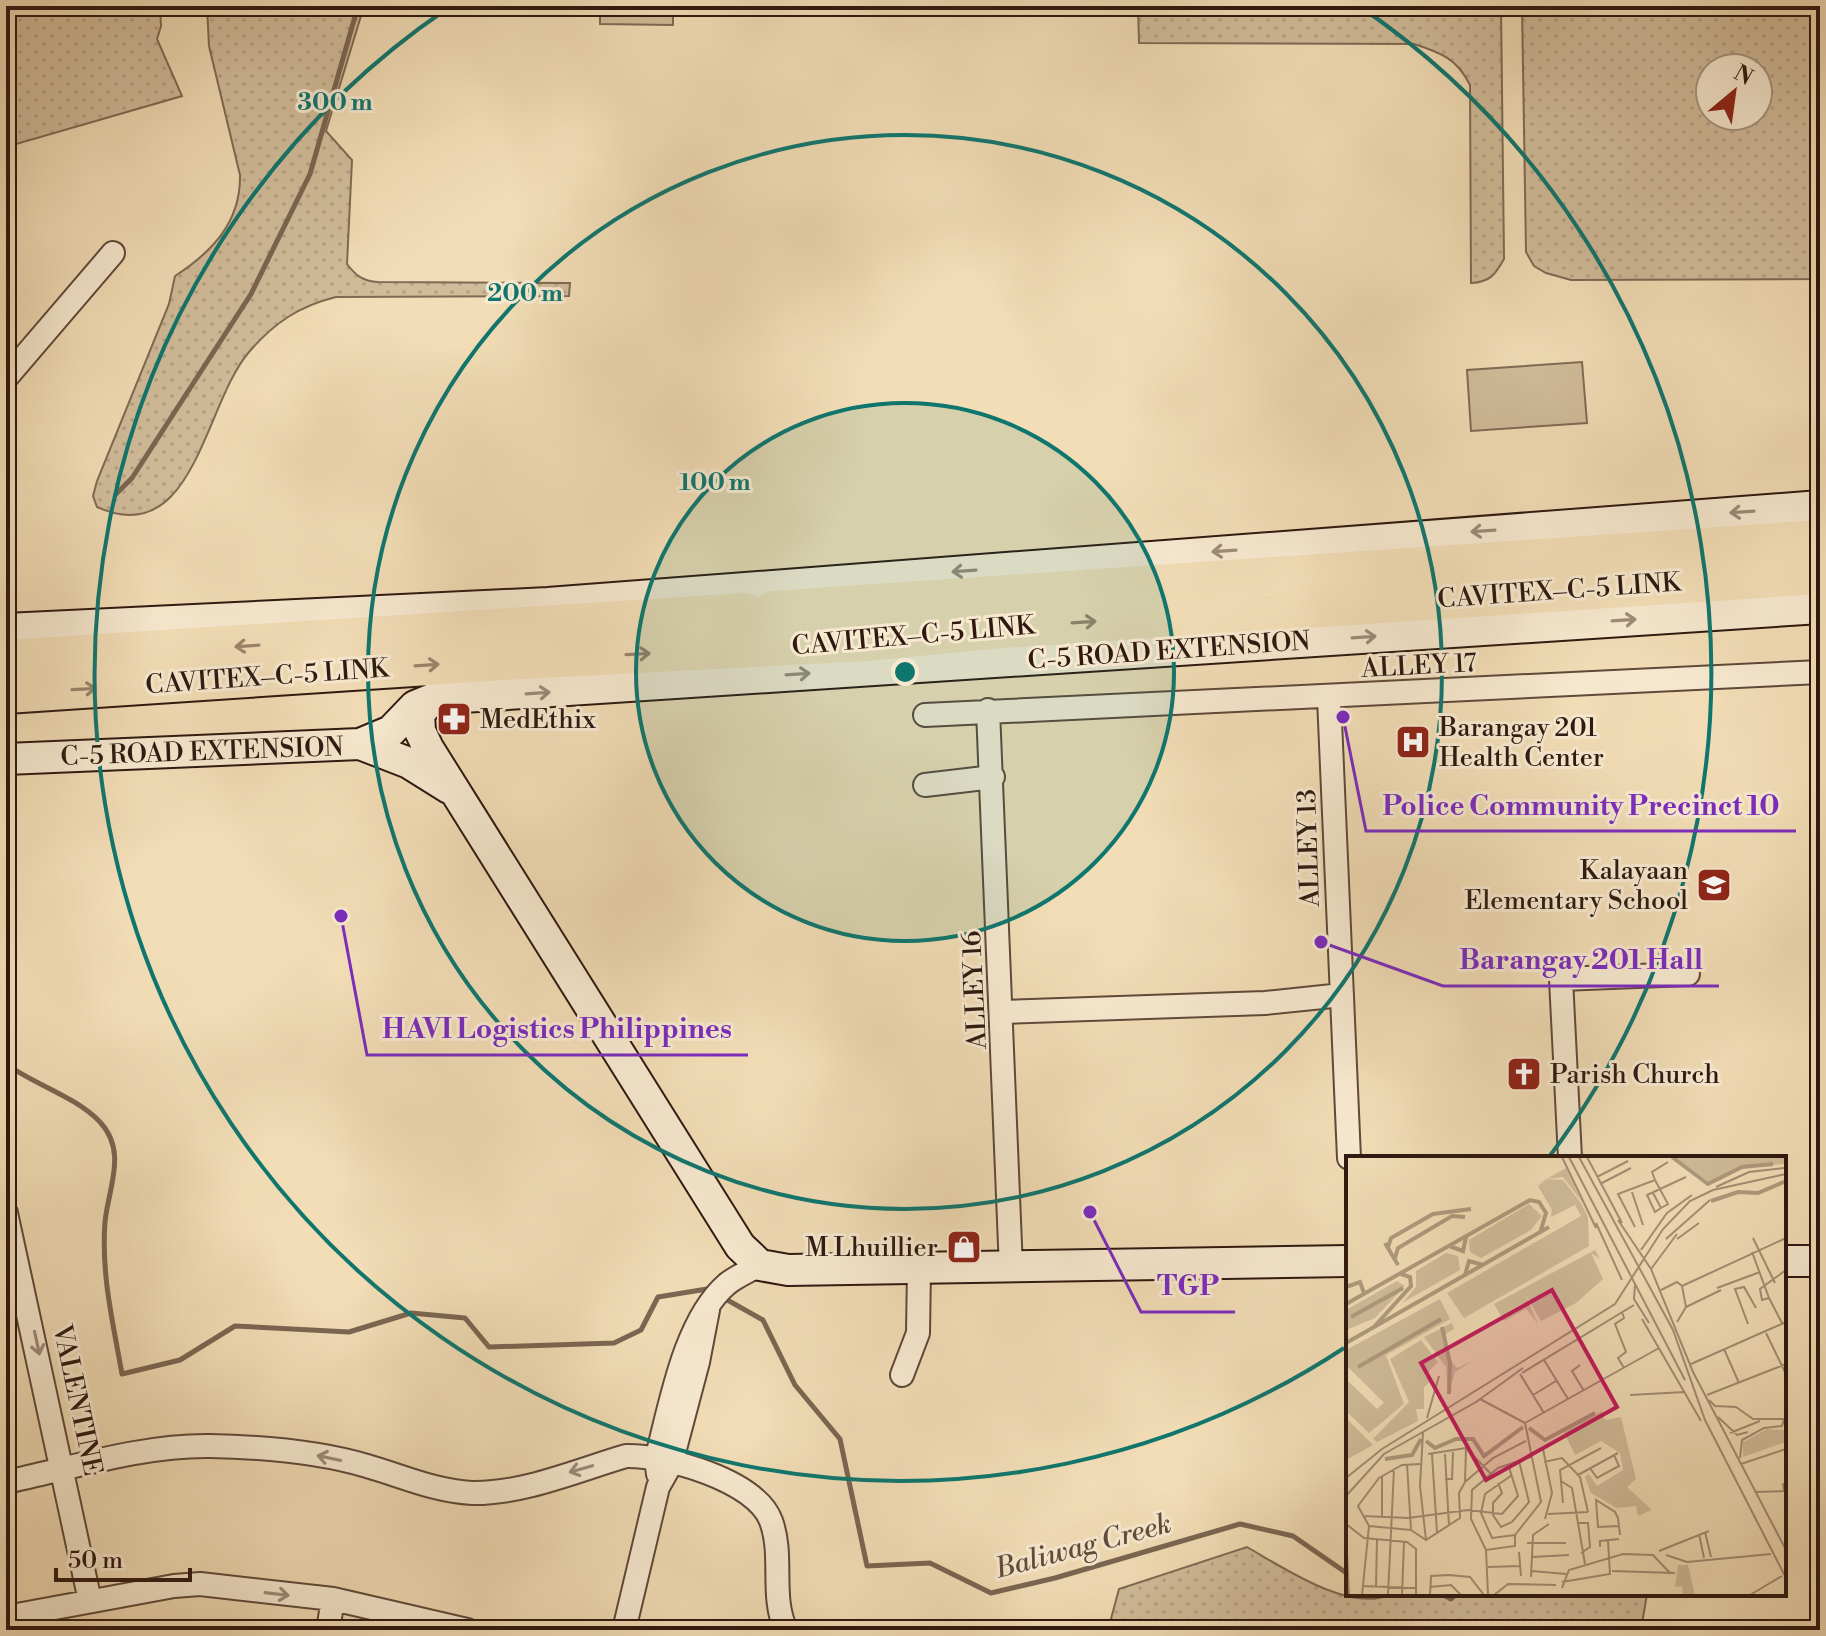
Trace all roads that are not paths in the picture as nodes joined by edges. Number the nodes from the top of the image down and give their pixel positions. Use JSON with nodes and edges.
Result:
{"nodes":[{"id":1,"x":113,"y":253,"type":"dead end"},
{"id":2,"x":6,"y":378,"type":"edge"},
{"id":3,"x":1820,"y":506,"type":"edge"},
{"id":4,"x":1820,"y":540,"type":"edge"},
{"id":5,"x":1820,"y":574,"type":"edge"},
{"id":6,"x":1820,"y":608,"type":"edge"},
{"id":7,"x":6,"y":629,"type":"edge"},
{"id":8,"x":6,"y":660,"type":"edge"},
{"id":9,"x":1820,"y":672,"type":"edge"},
{"id":10,"x":6,"y":693,"type":"edge"},
{"id":11,"x":1329,"y":698,"type":"junction"},
{"id":12,"x":432,"y":699,"type":"junction"},
{"id":13,"x":988,"y":710,"type":"junction"},
{"id":14,"x":925,"y":715,"type":"dead end"},
{"id":15,"x":360,"y":744,"type":"junction"},
{"id":16,"x":6,"y":759,"type":"edge"},
{"id":17,"x":993,"y":777,"type":"junction"},
{"id":18,"x":925,"y":785,"type":"dead end"},
{"id":19,"x":454,"y":791,"type":"junction"},
{"id":20,"x":1688,"y":974,"type":"dead end"},
{"id":21,"x":1342,"y":995,"type":"junction"},
{"id":22,"x":1003,"y":1012,"type":"junction"},
{"id":23,"x":1349,"y":1156,"type":"edge"},
{"id":24,"x":1570,"y":1156,"type":"edge"},
{"id":25,"x":6,"y":1213,"type":"edge"},
{"id":26,"x":1346,"y":1261,"type":"edge"},
{"id":27,"x":1786,"y":1261,"type":"edge"},
{"id":28,"x":1820,"y":1261,"type":"edge"},
{"id":29,"x":760,"y":1265,"type":"junction"},
{"id":30,"x":919,"y":1269,"type":"junction"},
{"id":31,"x":1011,"y":1269,"type":"junction"},
{"id":32,"x":902,"y":1375,"type":"dead end"},
{"id":33,"x":664,"y":1462,"type":"junction"},
{"id":34,"x":64,"y":1470,"type":"junction"},
{"id":35,"x":6,"y":1482,"type":"edge"},
{"id":36,"x":333,"y":1599,"type":"junction"},
{"id":37,"x":90,"y":1601,"type":"junction"},
{"id":38,"x":6,"y":1617,"type":"edge"},
{"id":39,"x":328,"y":1630,"type":"edge"},
{"id":40,"x":467,"y":1630,"type":"edge"},
{"id":41,"x":624,"y":1630,"type":"edge"},
{"id":42,"x":786,"y":1630,"type":"edge"}],
"edges":[{"from":1,"to":2,"type":"street"},
{"from":3,"to":7,"type":"main road","one_way":true},
{"from":4,"to":8,"type":"highway","name":"CAVITEX–C-5 LINK","one_way":true},
{"from":10,"to":5,"type":"highway","name":"CAVITEX–C-5 LINK","one_way":true},
{"from":12,"to":6,"type":"main road","name":"C-5 ROAD EXTENSION","one_way":true},
{"from":9,"to":11,"type":"street","name":"ALLEY 17"},
{"from":11,"to":13,"type":"street","name":"ALLEY 17"},
{"from":11,"to":21,"type":"street","name":"ALLEY 13"},
{"from":12,"to":15,"type":"main road","name":"C-5 ROAD EXTENSION"},
{"from":12,"to":19,"type":"main road"},
{"from":13,"to":14,"type":"street","name":"ALLEY 17"},
{"from":13,"to":17,"type":"street","name":"ALLEY 16"},
{"from":15,"to":16,"type":"main road","name":"C-5 ROAD EXTENSION"},
{"from":15,"to":19,"type":"main road"},
{"from":17,"to":18,"type":"street"},
{"from":17,"to":22,"type":"street","name":"ALLEY 16"},
{"from":19,"to":29,"type":"main road"},
{"from":20,"to":24,"type":"street"},
{"from":21,"to":22,"type":"street"},
{"from":21,"to":23,"type":"street","name":"ALLEY 13"},
{"from":22,"to":31,"type":"street","name":"ALLEY 16"},
{"from":25,"to":34,"type":"street","name":"VALENTINE","one_way":true},
{"from":26,"to":31,"type":"main road"},
{"from":27,"to":28,"type":"main road"},
{"from":29,"to":30,"type":"main road"},
{"from":29,"to":33,"type":"street"},
{"from":30,"to":31,"type":"main road"},
{"from":30,"to":32,"type":"street"},
{"from":33,"to":34,"type":"street","one_way":true},
{"from":33,"to":41,"type":"street"},
{"from":33,"to":42,"type":"street"},
{"from":34,"to":35,"type":"street"},
{"from":34,"to":37,"type":"street","name":"VALENTINE"},
{"from":37,"to":36,"type":"street","one_way":true},
{"from":36,"to":39,"type":"street"},
{"from":36,"to":40,"type":"street"},
{"from":37,"to":38,"type":"street"}]}
